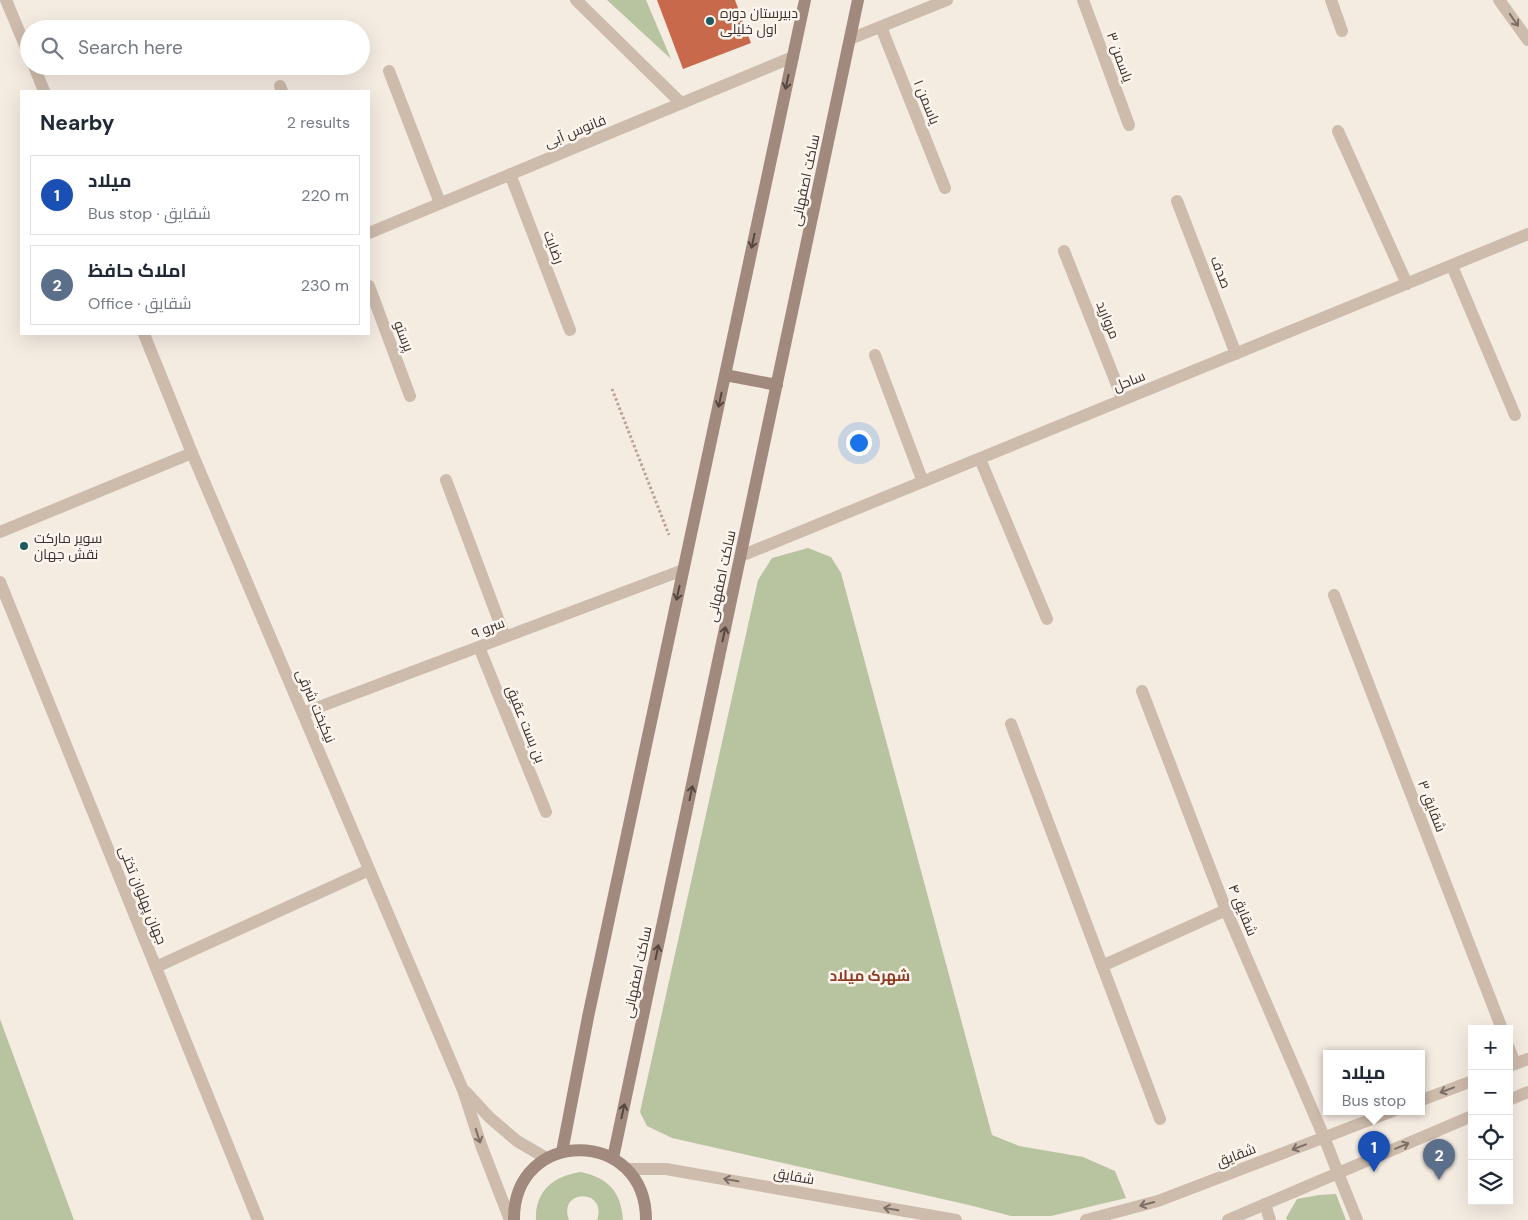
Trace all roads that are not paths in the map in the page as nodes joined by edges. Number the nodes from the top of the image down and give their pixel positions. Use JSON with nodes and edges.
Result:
{"nodes":[{"id":1,"x":6,"y":0,"type":"edge"},
{"id":2,"x":576,"y":0,"type":"edge"},
{"id":3,"x":805,"y":0,"type":"edge"},
{"id":4,"x":858,"y":0,"type":"edge"},
{"id":5,"x":947,"y":0,"type":"edge"},
{"id":6,"x":1083,"y":0,"type":"edge"},
{"id":7,"x":1331,"y":0,"type":"edge"},
{"id":8,"x":1500,"y":0,"type":"edge"},
{"id":9,"x":881,"y":27,"type":"junction"},
{"id":10,"x":1342,"y":31,"type":"dead end"},
{"id":11,"x":20,"y":33,"type":"edge"},
{"id":12,"x":850,"y":39,"type":"junction"},
{"id":13,"x":1528,"y":40,"type":"edge"},
{"id":14,"x":793,"y":57,"type":"junction"},
{"id":15,"x":389,"y":72,"type":"dead end"},
{"id":16,"x":38,"y":75,"type":"edge"},
{"id":17,"x":44,"y":90,"type":"edge"},
{"id":18,"x":681,"y":103,"type":"junction"},
{"id":19,"x":1129,"y":125,"type":"dead end"},
{"id":20,"x":1338,"y":131,"type":"dead end"},
{"id":21,"x":510,"y":174,"type":"junction"},
{"id":22,"x":945,"y":188,"type":"dead end"},
{"id":23,"x":1177,"y":201,"type":"dead end"},
{"id":24,"x":440,"y":204,"type":"junction"},
{"id":25,"x":370,"y":233,"type":"edge"},
{"id":26,"x":1528,"y":234,"type":"edge"},
{"id":27,"x":1064,"y":251,"type":"dead end"},
{"id":28,"x":1452,"y":266,"type":"junction"},
{"id":29,"x":1407,"y":284,"type":"junction"},
{"id":30,"x":370,"y":289,"type":"edge"},
{"id":31,"x":570,"y":330,"type":"dead end"},
{"id":32,"x":144,"y":335,"type":"edge"},
{"id":33,"x":1236,"y":354,"type":"junction"},
{"id":34,"x":875,"y":355,"type":"dead end"},
{"id":35,"x":725,"y":375,"type":"junction"},
{"id":36,"x":777,"y":385,"type":"junction"},
{"id":37,"x":410,"y":396,"type":"dead end"},
{"id":38,"x":1123,"y":400,"type":"junction"},
{"id":39,"x":1515,"y":415,"type":"dead end"},
{"id":40,"x":192,"y":453,"type":"junction"},
{"id":41,"x":980,"y":458,"type":"junction"},
{"id":42,"x":446,"y":480,"type":"dead end"},
{"id":43,"x":923,"y":482,"type":"junction"},
{"id":44,"x":0,"y":532,"type":"edge"},
{"id":45,"x":741,"y":556,"type":"junction"},
{"id":46,"x":683,"y":570,"type":"junction"},
{"id":47,"x":0,"y":582,"type":"edge"},
{"id":48,"x":1334,"y":595,"type":"dead end"},
{"id":49,"x":1047,"y":619,"type":"dead end"},
{"id":50,"x":505,"y":637,"type":"junction"},
{"id":51,"x":479,"y":647,"type":"junction"},
{"id":52,"x":1142,"y":691,"type":"dead end"},
{"id":53,"x":303,"y":713,"type":"junction"},
{"id":54,"x":1011,"y":724,"type":"dead end"},
{"id":55,"x":546,"y":812,"type":"dead end"},
{"id":56,"x":369,"y":870,"type":"junction"},
{"id":57,"x":1226,"y":910,"type":"junction"},
{"id":58,"x":1102,"y":966,"type":"junction"},
{"id":59,"x":156,"y":967,"type":"junction"},
{"id":60,"x":1500,"y":1025,"type":"edge"},
{"id":61,"x":1528,"y":1059,"type":"edge"},
{"id":62,"x":1513,"y":1065,"type":"edge"},
{"id":63,"x":1468,"y":1083,"type":"edge"},
{"id":64,"x":463,"y":1090,"type":"junction"},
{"id":65,"x":1528,"y":1092,"type":"edge"},
{"id":66,"x":1513,"y":1098,"type":"edge"},
{"id":67,"x":1425,"y":1099,"type":"edge"},
{"id":68,"x":1382,"y":1115,"type":"edge"},
{"id":69,"x":1468,"y":1118,"type":"edge"},
{"id":70,"x":1160,"y":1119,"type":"dead end"},
{"id":71,"x":1324,"y":1137,"type":"junction"},
{"id":72,"x":562,"y":1152,"type":"junction"},
{"id":73,"x":546,"y":1158,"type":"junction"},
{"id":74,"x":613,"y":1158,"type":"junction"},
{"id":75,"x":627,"y":1169,"type":"junction"},
{"id":76,"x":1338,"y":1173,"type":"junction"},
{"id":77,"x":1265,"y":1204,"type":"junction"},
{"id":78,"x":258,"y":1220,"type":"edge"},
{"id":79,"x":512,"y":1220,"type":"edge"},
{"id":80,"x":646,"y":1220,"type":"edge"},
{"id":81,"x":956,"y":1220,"type":"edge"},
{"id":82,"x":1086,"y":1220,"type":"edge"},
{"id":83,"x":1228,"y":1220,"type":"edge"},
{"id":84,"x":1270,"y":1220,"type":"edge"},
{"id":85,"x":1357,"y":1220,"type":"edge"}],
"edges":[{"from":1,"to":11,"type":"street"},
{"from":2,"to":18,"type":"street"},
{"from":3,"to":14,"type":"main road"},
{"from":4,"to":12,"type":"main road","name":"ساکت اصفهانی"},
{"from":5,"to":9,"type":"street"},
{"from":6,"to":19,"type":"street","name":"یاسمن ۳"},
{"from":7,"to":10,"type":"street"},
{"from":8,"to":13,"type":"street","one_way":true},
{"from":9,"to":12,"type":"street"},
{"from":9,"to":22,"type":"street","name":"یاسمن ۱"},
{"from":12,"to":36,"type":"main road","name":"ساکت اصفهانی"},
{"from":14,"to":18,"type":"street","name":"فانوس آبی"},
{"from":14,"to":35,"type":"main road","one_way":true},
{"from":15,"to":24,"type":"street"},
{"from":16,"to":17,"type":"street"},
{"from":18,"to":21,"type":"street","name":"فانوس آبی"},
{"from":20,"to":29,"type":"street"},
{"from":21,"to":24,"type":"street","name":"فانوس آبی"},
{"from":21,"to":31,"type":"street","name":"رضایت"},
{"from":23,"to":33,"type":"street","name":"صدف"},
{"from":24,"to":25,"type":"street","name":"فانوس آبی"},
{"from":26,"to":28,"type":"street","name":"ساحل"},
{"from":27,"to":38,"type":"street","name":"مروارید"},
{"from":28,"to":29,"type":"street","name":"ساحل"},
{"from":28,"to":39,"type":"street"},
{"from":29,"to":33,"type":"street","name":"ساحل"},
{"from":30,"to":37,"type":"street","name":"پرستو"},
{"from":32,"to":40,"type":"street","name":"نیکبخت شرقی"},
{"from":33,"to":38,"type":"street","name":"ساحل"},
{"from":34,"to":43,"type":"street"},
{"from":35,"to":36,"type":"main road"},
{"from":35,"to":46,"type":"main road","one_way":true},
{"from":36,"to":45,"type":"main road","name":"ساکت اصفهانی"},
{"from":38,"to":41,"type":"street","name":"ساحل"},
{"from":40,"to":44,"type":"street"},
{"from":40,"to":53,"type":"street","name":"نیکبخت شرقی"},
{"from":41,"to":43,"type":"street","name":"ساحل"},
{"from":41,"to":49,"type":"street"},
{"from":42,"to":50,"type":"street"},
{"from":43,"to":45,"type":"street","name":"ساحل"},
{"from":74,"to":45,"type":"main road","name":"ساکت اصفهانی","one_way":true},
{"from":46,"to":50,"type":"street","name":"سرو ۹"},
{"from":46,"to":72,"type":"main road","one_way":true},
{"from":47,"to":59,"type":"street","name":"جهان پهلوان تختی"},
{"from":48,"to":60,"type":"street","name":"شقایق ۳"},
{"from":50,"to":51,"type":"street","name":"سرو ۹"},
{"from":51,"to":53,"type":"street","name":"سرو ۹"},
{"from":51,"to":55,"type":"street","name":"بن بست عقیق"},
{"from":52,"to":57,"type":"street","name":"شقایق ۴"},
{"from":53,"to":56,"type":"street","name":"نیکبخت شرقی"},
{"from":54,"to":58,"type":"street"},
{"from":56,"to":59,"type":"street"},
{"from":56,"to":64,"type":"street","name":"نیکبخت شرقی"},
{"from":57,"to":58,"type":"street"},
{"from":57,"to":71,"type":"street","name":"شقایق ۴"},
{"from":58,"to":70,"type":"street"},
{"from":59,"to":78,"type":"street","name":"جهان پهلوان تختی"},
{"from":61,"to":62,"type":"street"},
{"from":63,"to":67,"type":"street","one_way":true},
{"from":64,"to":73,"type":"street"},
{"from":64,"to":79,"type":"street","name":"نیکبخت شرقی","one_way":true},
{"from":65,"to":66,"type":"street"},
{"from":68,"to":71,"type":"street","name":"شقایق"},
{"from":76,"to":69,"type":"street","one_way":true},
{"from":71,"to":76,"type":"street","name":"شقایق ۴"},
{"from":71,"to":82,"type":"street","name":"شقایق","one_way":true},
{"from":72,"to":73,"type":"main road"},
{"from":72,"to":74,"type":"main road"},
{"from":73,"to":79,"type":"main road"},
{"from":74,"to":75,"type":"main road"},
{"from":75,"to":80,"type":"main road"},
{"from":81,"to":75,"type":"street","name":"شقایق","one_way":true},
{"from":76,"to":77,"type":"street"},
{"from":76,"to":85,"type":"street","name":"شقایق ۴"},
{"from":77,"to":83,"type":"street"},
{"from":77,"to":84,"type":"street"}]}
